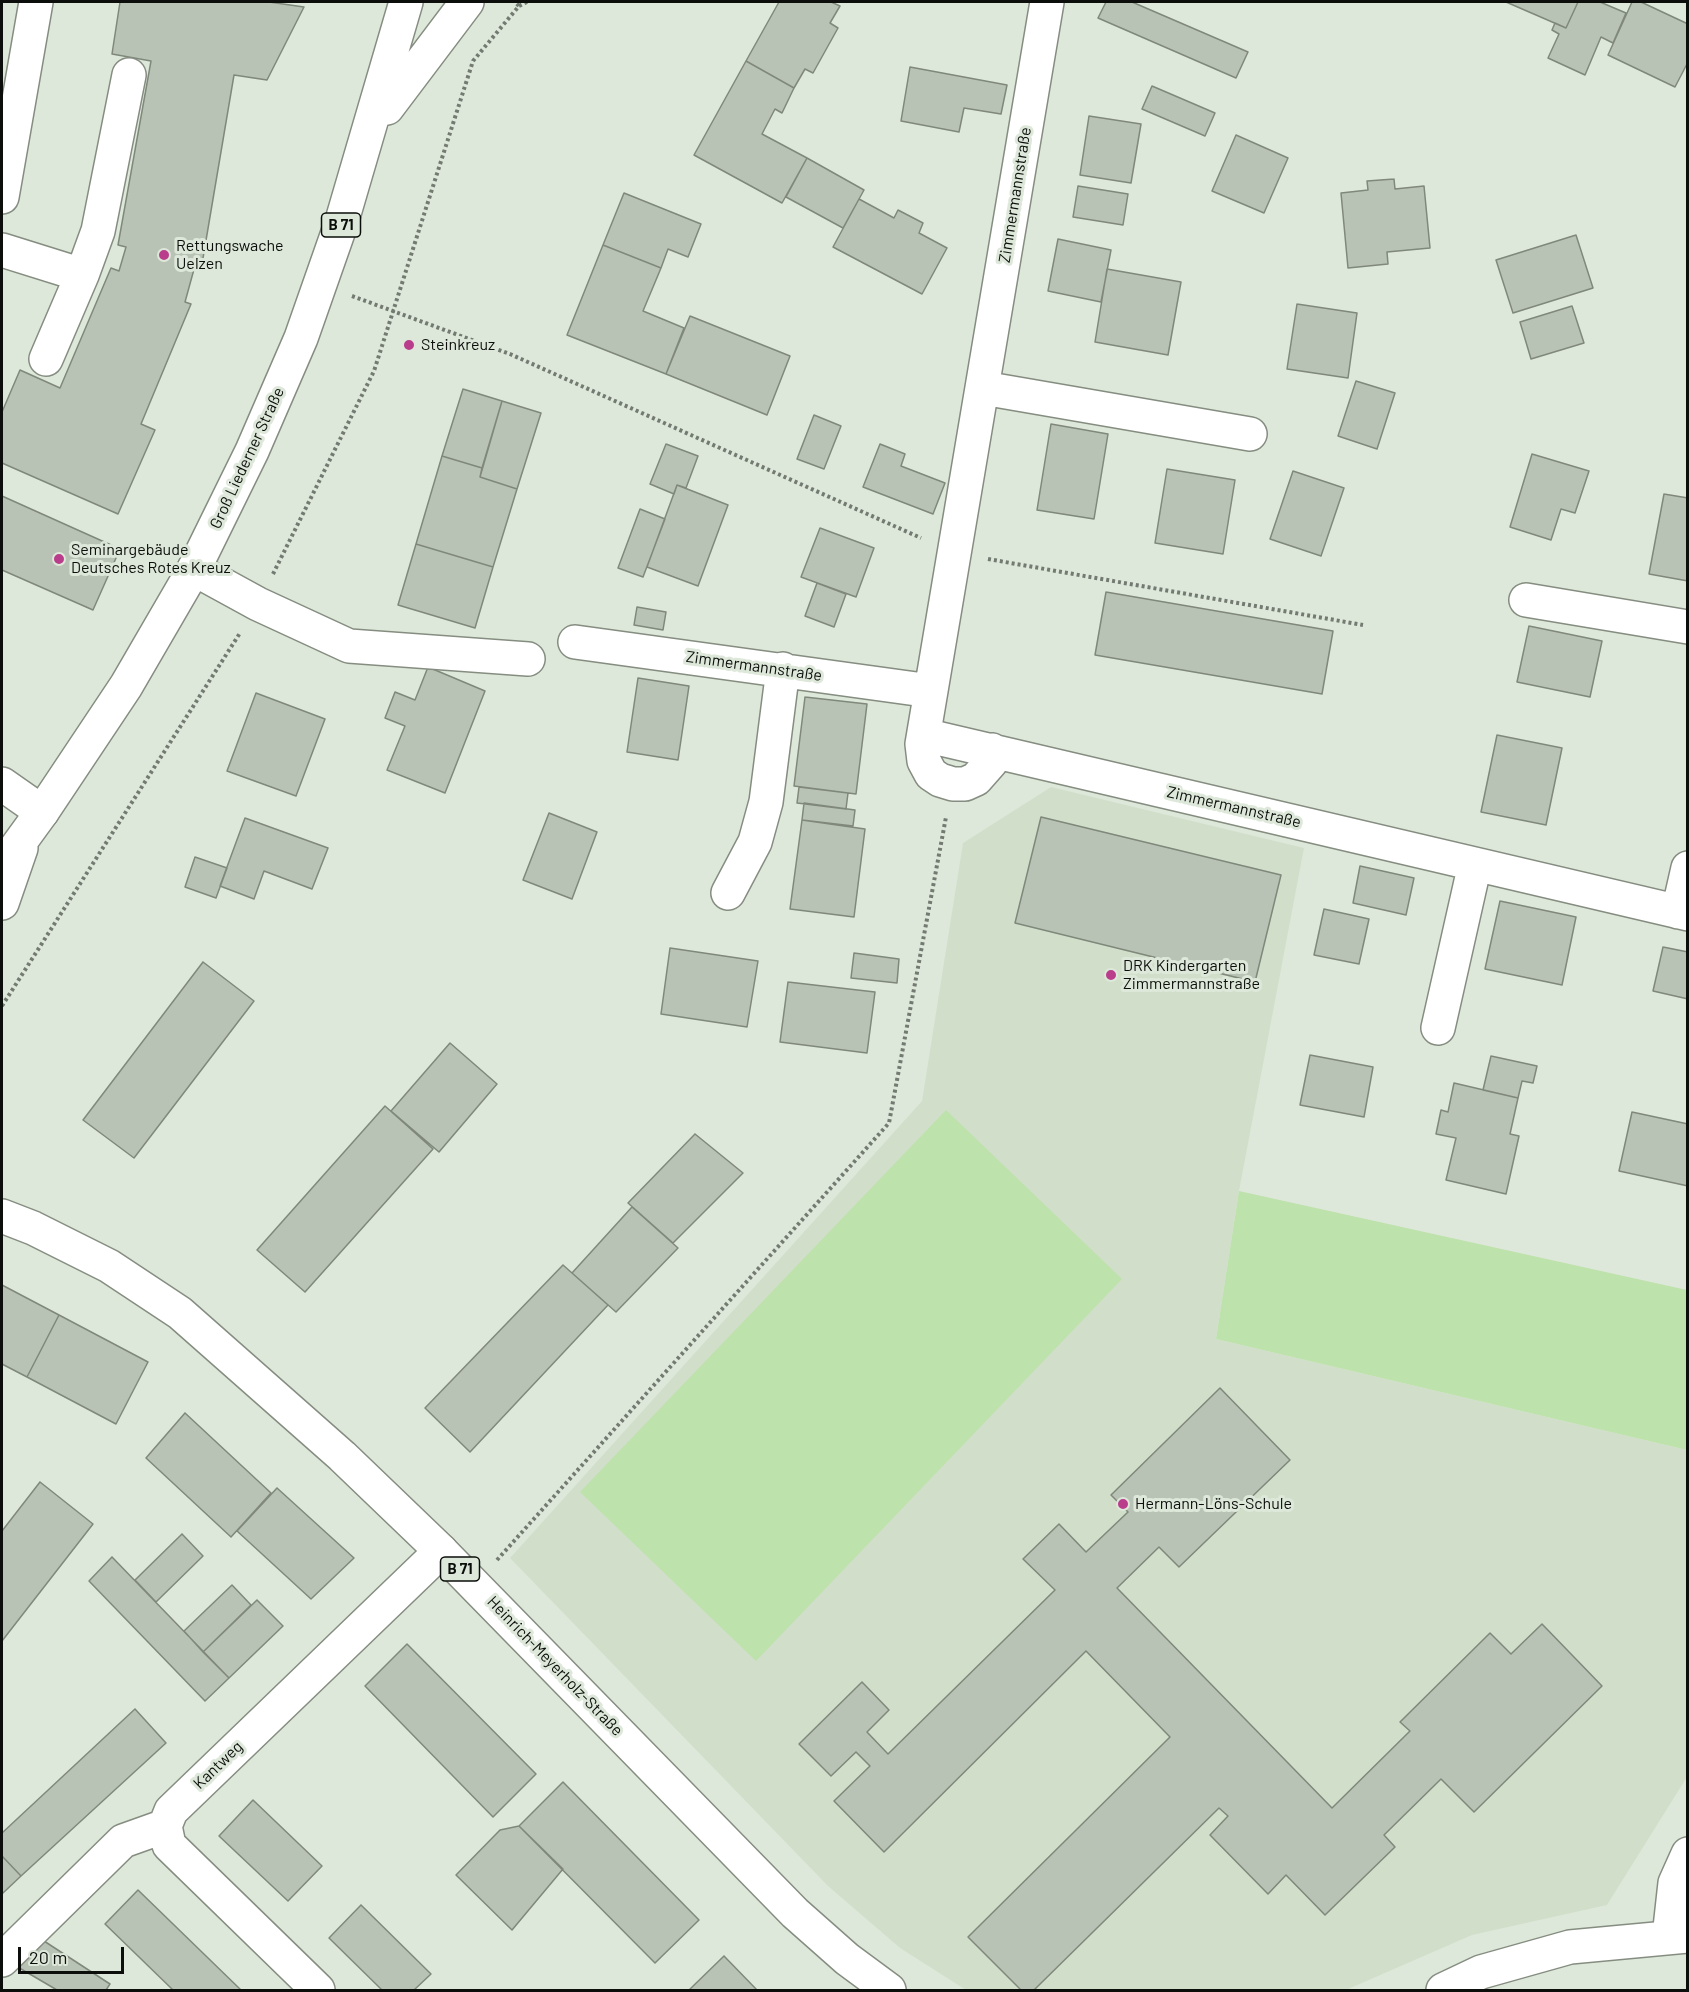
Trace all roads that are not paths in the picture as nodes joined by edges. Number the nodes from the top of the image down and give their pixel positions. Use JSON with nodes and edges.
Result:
{"nodes":[{"id":1,"x":36,"y":2,"type":"edge"},
{"id":2,"x":406,"y":2,"type":"edge"},
{"id":3,"x":467,"y":2,"type":"edge"},
{"id":4,"x":1047,"y":2,"type":"edge"},
{"id":5,"x":129,"y":75,"type":"dead end"},
{"id":6,"x":376,"y":111,"type":"junction"},
{"id":7,"x":2,"y":197,"type":"edge"},
{"id":8,"x":2,"y":250,"type":"edge"},
{"id":9,"x":82,"y":274,"type":"junction"},
{"id":10,"x":46,"y":359,"type":"dead end"},
{"id":11,"x":982,"y":388,"type":"junction"},
{"id":12,"x":1250,"y":434,"type":"dead end"},
{"id":13,"x":194,"y":569,"type":"junction"},
{"id":14,"x":1526,"y":600,"type":"dead end"},
{"id":15,"x":1688,"y":627,"type":"edge"},
{"id":16,"x":576,"y":642,"type":"dead end"},
{"id":17,"x":528,"y":660,"type":"dead end"},
{"id":18,"x":783,"y":669,"type":"junction"},
{"id":19,"x":932,"y":691,"type":"junction"},
{"id":20,"x":924,"y":735,"type":"junction"},
{"id":21,"x":992,"y":750,"type":"junction"},
{"id":22,"x":2,"y":784,"type":"edge"},
{"id":23,"x":35,"y":822,"type":"junction"},
{"id":24,"x":1475,"y":864,"type":"junction"},
{"id":25,"x":2,"y":867,"type":"edge"},
{"id":26,"x":1688,"y":868,"type":"edge"},
{"id":27,"x":728,"y":893,"type":"dead end"},
{"id":28,"x":2,"y":903,"type":"edge"},
{"id":29,"x":1683,"y":913,"type":"edge"},
{"id":30,"x":1438,"y":1028,"type":"dead end"},
{"id":31,"x":2,"y":1197,"type":"edge"},
{"id":32,"x":2,"y":1216,"type":"edge"},
{"id":33,"x":33,"y":1228,"type":"junction"},
{"id":34,"x":441,"y":1551,"type":"junction"},
{"id":35,"x":165,"y":1826,"type":"junction"},
{"id":36,"x":1688,"y":1854,"type":"edge"},
{"id":37,"x":1678,"y":1936,"type":"edge"},
{"id":38,"x":2,"y":1960,"type":"edge"},
{"id":39,"x":318,"y":1990,"type":"edge"},
{"id":40,"x":889,"y":1990,"type":"edge"},
{"id":41,"x":1443,"y":1990,"type":"edge"}],
"edges":[{"from":1,"to":7,"type":"street"},
{"from":2,"to":6,"type":"street","name":"Groß Liederner Straße","number":"B 71"},
{"from":3,"to":6,"type":"street"},
{"from":4,"to":11,"type":"street","name":"Zimmermannstraße"},
{"from":5,"to":9,"type":"street"},
{"from":6,"to":13,"type":"street","name":"Groß Liederner Straße","number":"B 71"},
{"from":8,"to":9,"type":"street"},
{"from":9,"to":10,"type":"street"},
{"from":11,"to":12,"type":"street"},
{"from":11,"to":19,"type":"street","name":"Zimmermannstraße"},
{"from":13,"to":17,"type":"street"},
{"from":13,"to":23,"type":"street","name":"Groß Liederner Straße","number":"B 71"},
{"from":14,"to":15,"type":"street"},
{"from":16,"to":18,"type":"street","name":"Zimmermannstraße"},
{"from":18,"to":19,"type":"street","name":"Zimmermannstraße"},
{"from":18,"to":27,"type":"street"},
{"from":19,"to":20,"type":"street","name":"Zimmermannstraße"},
{"from":20,"to":21,"type":"street","name":"Zimmermannstraße"},
{"from":20,"to":21,"type":"street","name":"Zimmermannstraße"},
{"from":21,"to":24,"type":"street","name":"Zimmermannstraße"},
{"from":22,"to":23,"type":"street"},
{"from":23,"to":25,"type":"street","name":"Groß Liederner Straße","number":"B 71"},
{"from":23,"to":28,"type":"street"},
{"from":24,"to":29,"type":"street","name":"Zimmermannstraße"},
{"from":24,"to":30,"type":"street"},
{"from":26,"to":29,"type":"street","name":"Zimmermannstraße"},
{"from":31,"to":33,"type":"street"},
{"from":32,"to":33,"type":"street","name":"Heinrich-Meyerholz-Straße","number":"B 71"},
{"from":33,"to":34,"type":"street","name":"Heinrich-Meyerholz-Straße","number":"B 71"},
{"from":34,"to":35,"type":"street","name":"Kantweg"},
{"from":34,"to":40,"type":"street","name":"Heinrich-Meyerholz-Straße","number":"B 71"},
{"from":35,"to":38,"type":"street"},
{"from":35,"to":39,"type":"street"},
{"from":36,"to":37,"type":"street"},
{"from":37,"to":41,"type":"street"}]}
